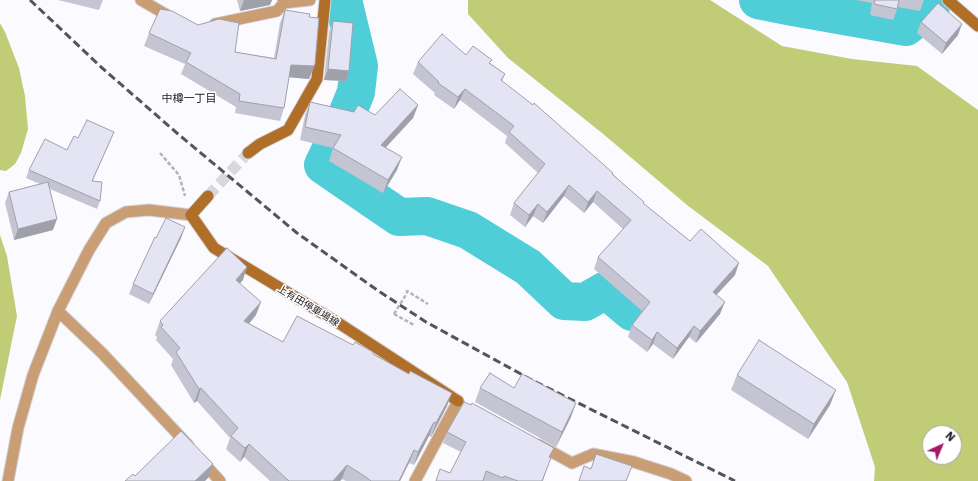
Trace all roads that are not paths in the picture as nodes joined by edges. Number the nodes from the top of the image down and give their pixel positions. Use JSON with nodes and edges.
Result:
{"nodes":[{"id":1,"x":142,"y":0,"type":"edge"},
{"id":2,"x":310,"y":0,"type":"edge"},
{"id":3,"x":325,"y":0,"type":"edge"},
{"id":4,"x":948,"y":0,"type":"edge"},
{"id":5,"x":284,"y":1,"type":"edge"},
{"id":6,"x":181,"y":23,"type":"edge"},
{"id":7,"x":978,"y":26,"type":"edge"},
{"id":8,"x":206,"y":27,"type":"edge"},
{"id":9,"x":248,"y":153,"type":"tunnel mouth"},
{"id":10,"x":208,"y":196,"type":"tunnel mouth"},
{"id":11,"x":191,"y":215,"type":"junction"},
{"id":12,"x":58,"y":311,"type":"junction"},
{"id":13,"x":461,"y":402,"type":"joint"},
{"id":14,"x":532,"y":441,"type":"edge"},
{"id":15,"x":8,"y":481,"type":"edge"},
{"id":16,"x":220,"y":481,"type":"edge"},
{"id":17,"x":415,"y":481,"type":"edge"},
{"id":18,"x":686,"y":481,"type":"edge"}],
"edges":[{"from":1,"to":6,"type":"street"},
{"from":2,"to":5,"type":"street"},
{"from":3,"to":9,"type":"main road"},
{"from":4,"to":7,"type":"main road"},
{"from":5,"to":8,"type":"street"},
{"from":10,"to":11,"type":"main road"},
{"from":11,"to":12,"type":"street"},
{"from":11,"to":13,"type":"main road","name":"上有田停車場線"},
{"from":12,"to":15,"type":"street"},
{"from":12,"to":16,"type":"street"},
{"from":13,"to":17,"type":"street"},
{"from":14,"to":18,"type":"street"}]}
